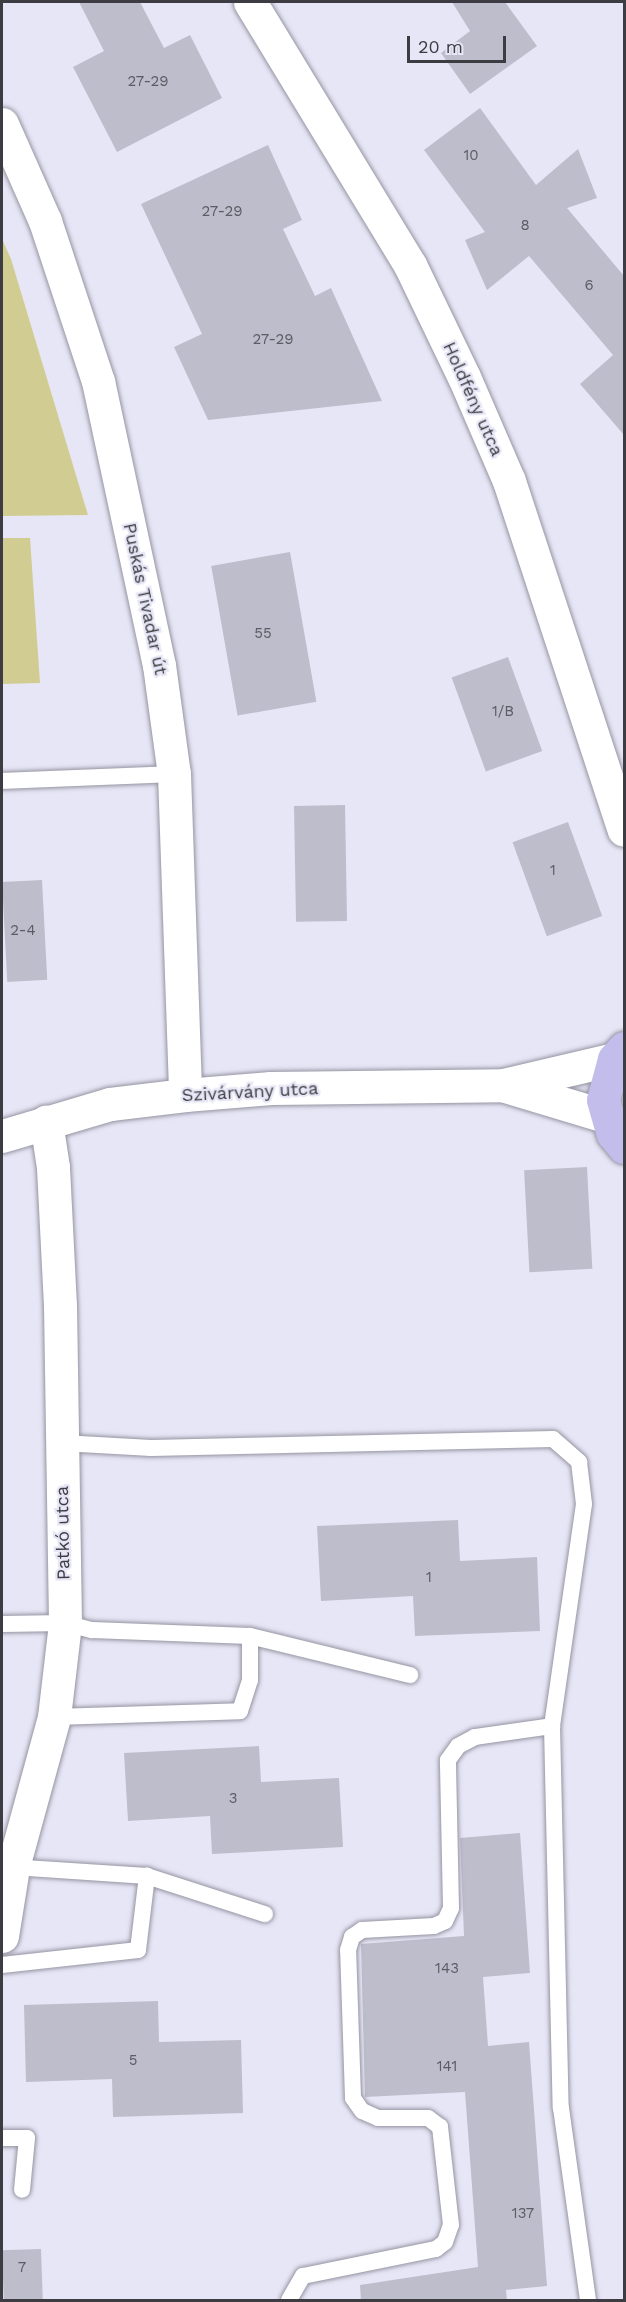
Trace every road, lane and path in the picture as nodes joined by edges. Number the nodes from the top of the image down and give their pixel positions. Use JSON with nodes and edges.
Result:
{"nodes":[{"id":1,"x":250,"y":2,"type":"edge"},
{"id":2,"x":2,"y":123,"type":"edge"},
{"id":3,"x":174,"y":774,"type":"junction"},
{"id":4,"x":2,"y":781,"type":"edge"},
{"id":5,"x":624,"y":830,"type":"edge"},
{"id":6,"x":619,"y":1053,"type":"edge"},
{"id":7,"x":503,"y":1085,"type":"junction"},
{"id":8,"x":185,"y":1095,"type":"junction"},
{"id":9,"x":605,"y":1116,"type":"junction"},
{"id":10,"x":46,"y":1122,"type":"junction"},
{"id":11,"x":2,"y":1136,"type":"edge"},
{"id":12,"x":624,"y":1147,"type":"edge"},
{"id":13,"x":62,"y":1443,"type":"junction"},
{"id":14,"x":65,"y":1623,"type":"junction"},
{"id":15,"x":2,"y":1624,"type":"edge"},
{"id":16,"x":250,"y":1636,"type":"junction"},
{"id":17,"x":410,"y":1676,"type":"dead end"},
{"id":18,"x":54,"y":1717,"type":"junction"},
{"id":19,"x":552,"y":1726,"type":"junction"},
{"id":20,"x":13,"y":1867,"type":"junction"},
{"id":21,"x":147,"y":1876,"type":"junction"},
{"id":22,"x":265,"y":1914,"type":"dead end"},
{"id":23,"x":2,"y":1936,"type":"edge"},
{"id":24,"x":2,"y":1965,"type":"edge"},
{"id":25,"x":2,"y":2138,"type":"edge"},
{"id":26,"x":22,"y":2190,"type":"dead end"},
{"id":27,"x":289,"y":2301,"type":"edge"},
{"id":28,"x":588,"y":2301,"type":"edge"}],
"edges":[{"from":1,"to":5,"type":"street","name":"Holdfény utca"},
{"from":2,"to":3,"type":"street","name":"Puskás Tivadar út"},
{"from":3,"to":4,"type":"lane"},
{"from":3,"to":8,"type":"street","name":"Puskás Tivadar út"},
{"from":6,"to":7,"type":"street","name":"Szivárvány utca"},
{"from":6,"to":9,"type":"main road"},
{"from":7,"to":8,"type":"street","name":"Szivárvány utca"},
{"from":7,"to":9,"type":"street","name":"Szivárvány utca"},
{"from":8,"to":10,"type":"street","name":"Szivárvány utca"},
{"from":9,"to":12,"type":"main road"},
{"from":10,"to":11,"type":"street","name":"Szivárvány utca"},
{"from":10,"to":13,"type":"street","name":"Patkó utca"},
{"from":13,"to":14,"type":"street","name":"Patkó utca"},
{"from":13,"to":19,"type":"lane"},
{"from":14,"to":15,"type":"lane"},
{"from":14,"to":16,"type":"lane"},
{"from":14,"to":18,"type":"street","name":"Patkó utca"},
{"from":16,"to":17,"type":"lane"},
{"from":16,"to":18,"type":"lane"},
{"from":18,"to":20,"type":"street","name":"Patkó utca"},
{"from":19,"to":27,"type":"lane"},
{"from":19,"to":28,"type":"lane"},
{"from":20,"to":21,"type":"lane"},
{"from":20,"to":23,"type":"street","name":"Patkó utca"},
{"from":21,"to":22,"type":"lane"},
{"from":21,"to":24,"type":"lane"},
{"from":25,"to":26,"type":"lane"}]}
